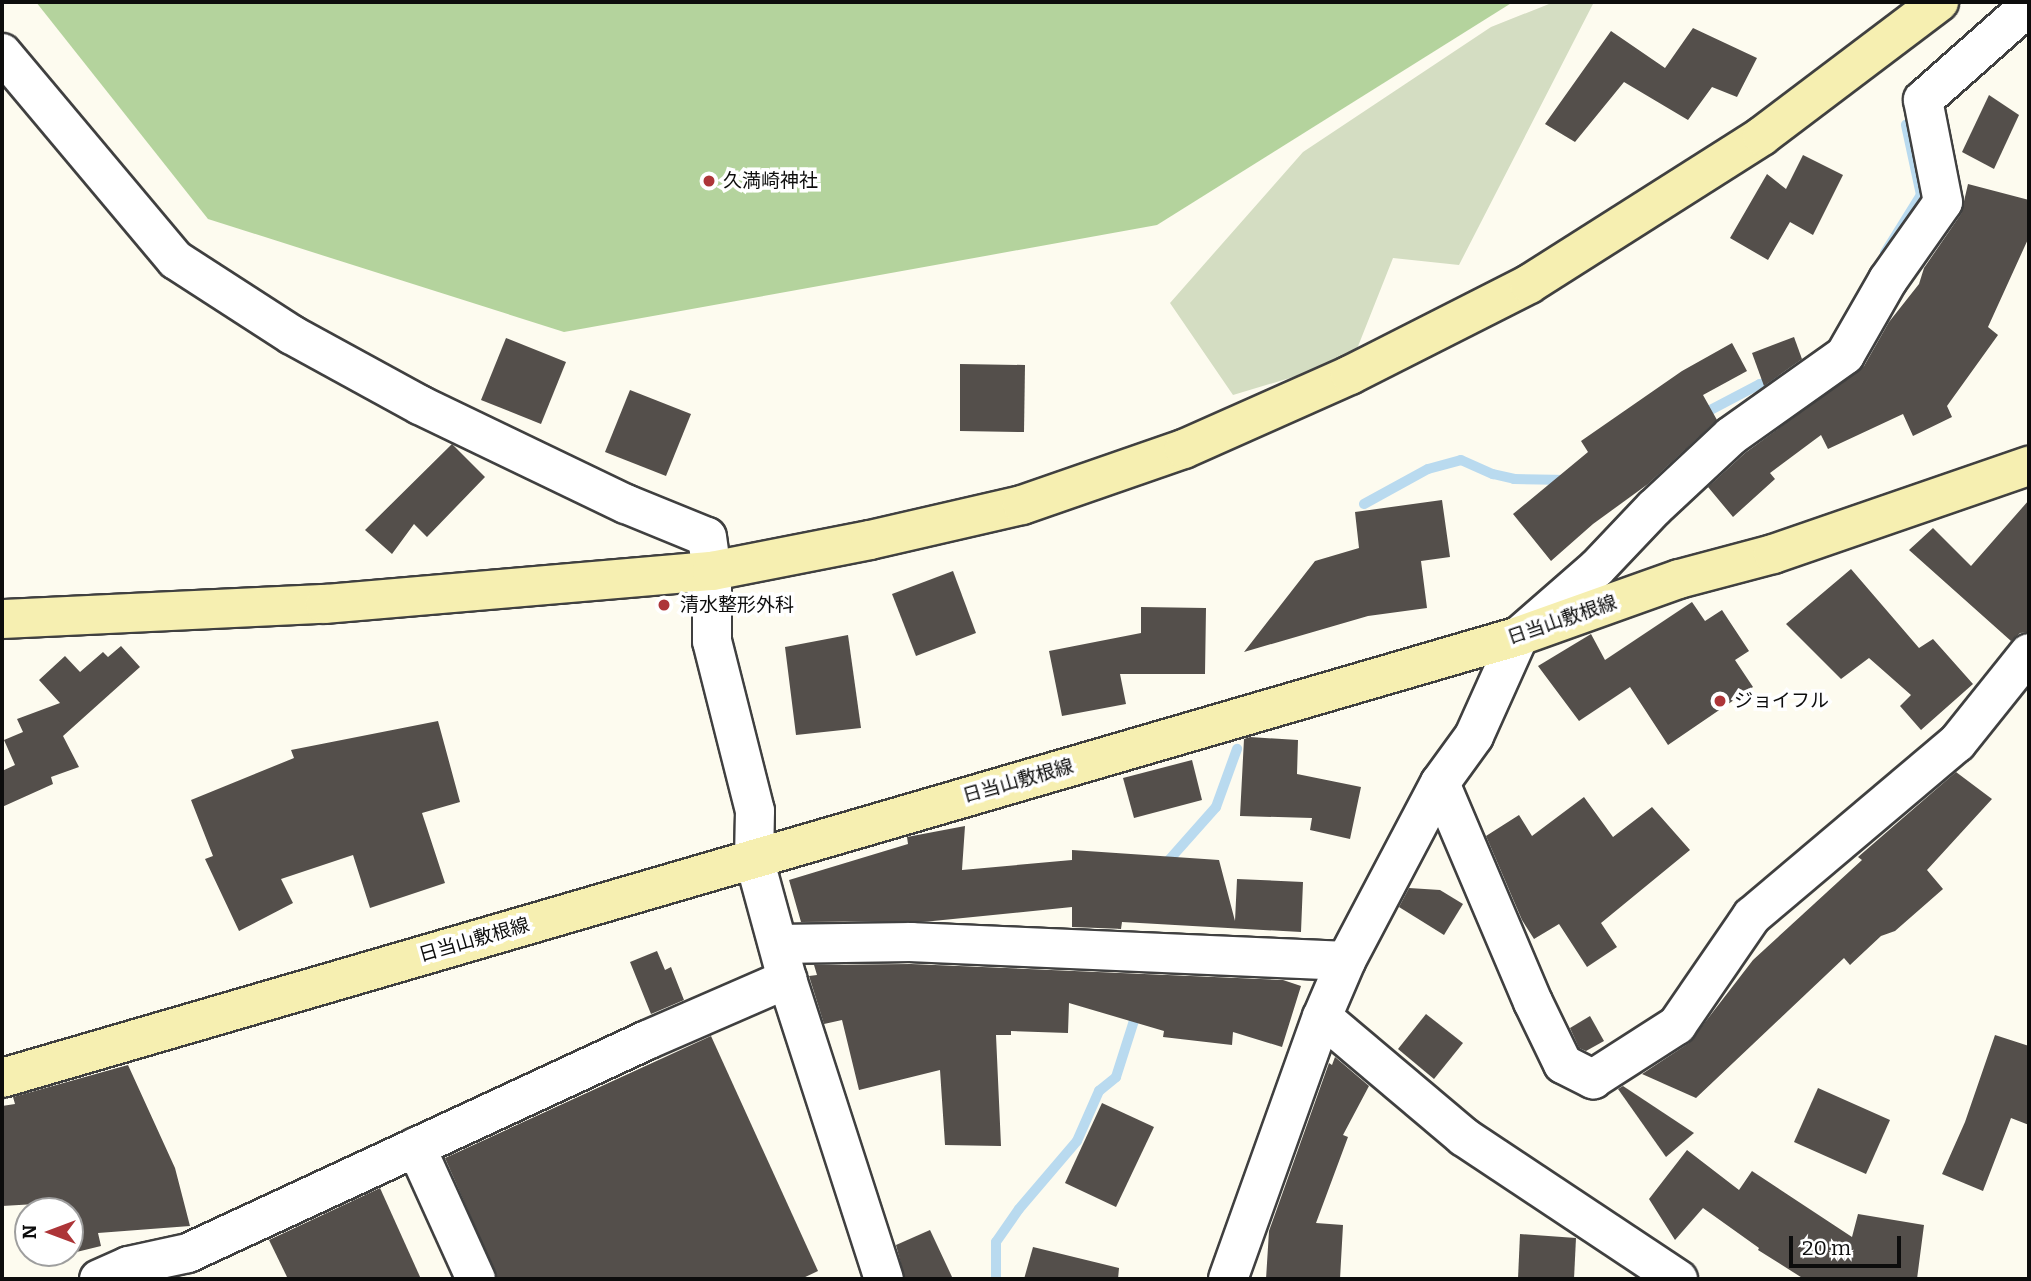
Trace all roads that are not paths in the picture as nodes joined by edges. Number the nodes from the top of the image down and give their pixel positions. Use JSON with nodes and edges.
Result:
{"nodes":[{"id":1,"x":1940,"y":2,"type":"edge"},
{"id":2,"x":2029,"y":6,"type":"edge"},
{"id":3,"x":2,"y":53,"type":"edge"},
{"id":4,"x":2029,"y":466,"type":"edge"},
{"id":5,"x":712,"y":571,"type":"junction"},
{"id":6,"x":2,"y":619,"type":"edge"},
{"id":7,"x":1519,"y":636,"type":"junction"},
{"id":8,"x":2029,"y":653,"type":"edge"},
{"id":9,"x":1440,"y":783,"type":"junction"},
{"id":10,"x":754,"y":858,"type":"junction"},
{"id":11,"x":1346,"y":961,"type":"junction"},
{"id":12,"x":783,"y":962,"type":"junction"},
{"id":13,"x":1322,"y":1017,"type":"junction"},
{"id":14,"x":2,"y":1078,"type":"edge"},
{"id":15,"x":416,"y":1147,"type":"junction"},
{"id":16,"x":172,"y":1268,"type":"edge"},
{"id":17,"x":878,"y":1277,"type":"edge"},
{"id":18,"x":99,"y":1279,"type":"edge"},
{"id":19,"x":476,"y":1279,"type":"edge"},
{"id":20,"x":1228,"y":1279,"type":"edge"},
{"id":21,"x":1678,"y":1279,"type":"edge"}],
"edges":[{"from":1,"to":5,"type":"main road"},
{"from":2,"to":7,"type":"street"},
{"from":3,"to":5,"type":"street"},
{"from":4,"to":7,"type":"main road","name":"日当山敷根線"},
{"from":5,"to":6,"type":"main road"},
{"from":5,"to":10,"type":"street"},
{"from":7,"to":9,"type":"street"},
{"from":7,"to":10,"type":"main road","name":"日当山敷根線"},
{"from":8,"to":9,"type":"street"},
{"from":9,"to":11,"type":"street"},
{"from":10,"to":12,"type":"street"},
{"from":10,"to":14,"type":"main road","name":"日当山敷根線"},
{"from":11,"to":12,"type":"street"},
{"from":11,"to":13,"type":"street"},
{"from":12,"to":15,"type":"street"},
{"from":12,"to":17,"type":"street"},
{"from":13,"to":20,"type":"street"},
{"from":13,"to":21,"type":"street"},
{"from":15,"to":16,"type":"street"},
{"from":15,"to":19,"type":"street"},
{"from":16,"to":18,"type":"street"}]}
